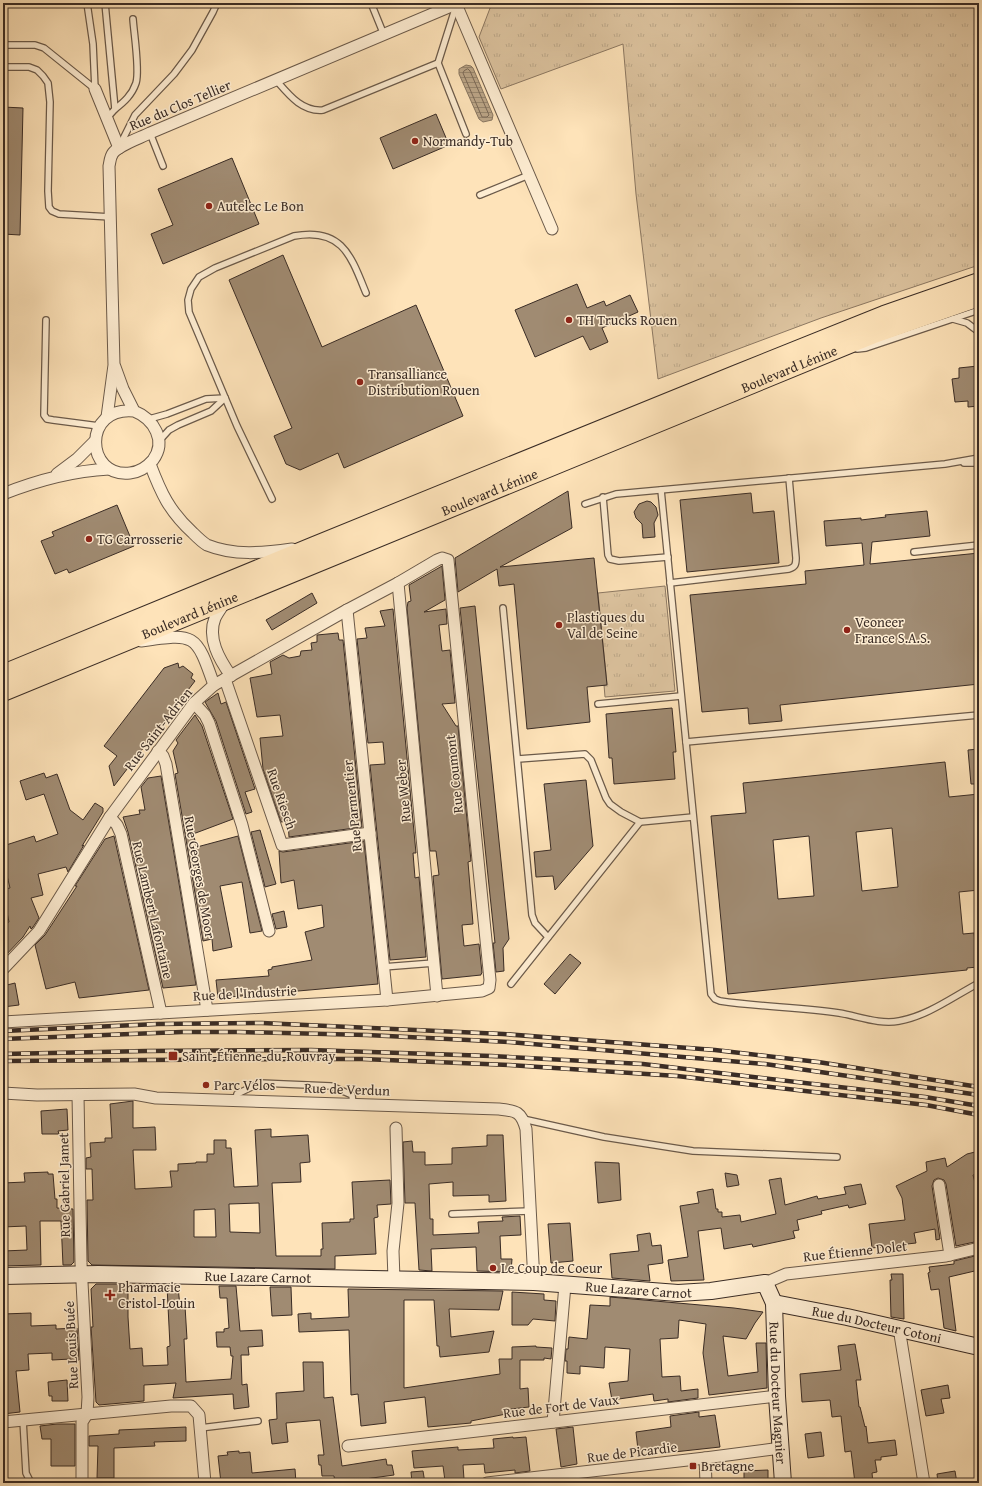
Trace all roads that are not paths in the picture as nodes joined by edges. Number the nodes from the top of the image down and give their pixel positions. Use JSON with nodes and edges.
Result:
{"nodes":[{"id":1,"x":87,"y":3,"type":"edge"},
{"id":2,"x":105,"y":3,"type":"edge"},
{"id":3,"x":217,"y":3,"type":"edge"},
{"id":4,"x":371,"y":3,"type":"edge"},
{"id":5,"x":456,"y":4,"type":"edge"},
{"id":6,"x":133,"y":19,"type":"dead end"},
{"id":7,"x":384,"y":35,"type":"junction"},
{"id":8,"x":3,"y":45,"type":"edge"},
{"id":9,"x":438,"y":64,"type":"junction"},
{"id":10,"x":3,"y":67,"type":"edge"},
{"id":11,"x":276,"y":80,"type":"junction"},
{"id":12,"x":95,"y":89,"type":"junction"},
{"id":13,"x":115,"y":110,"type":"junction"},
{"id":14,"x":107,"y":118,"type":"junction"},
{"id":15,"x":150,"y":133,"type":"junction"},
{"id":16,"x":466,"y":134,"type":"dead end"},
{"id":17,"x":119,"y":148,"type":"junction"},
{"id":18,"x":163,"y":166,"type":"dead end"},
{"id":19,"x":529,"y":175,"type":"junction"},
{"id":20,"x":480,"y":195,"type":"dead end"},
{"id":21,"x":110,"y":217,"type":"junction"},
{"id":22,"x":552,"y":228,"type":"dead end"},
{"id":23,"x":979,"y":282,"type":"edge"},
{"id":24,"x":366,"y":293,"type":"dead end"},
{"id":25,"x":979,"y":297,"type":"edge"},
{"id":26,"x":979,"y":310,"type":"edge"},
{"id":27,"x":953,"y":319,"type":"junction"},
{"id":28,"x":46,"y":320,"type":"dead end"},
{"id":29,"x":979,"y":332,"type":"edge"},
{"id":30,"x":827,"y":354,"type":"junction"},
{"id":31,"x":114,"y":365,"type":"junction"},
{"id":32,"x":225,"y":398,"type":"junction"},
{"id":33,"x":134,"y":411,"type":"junction"},
{"id":34,"x":107,"y":417,"type":"junction"},
{"id":35,"x":149,"y":419,"type":"junction"},
{"id":36,"x":100,"y":426,"type":"junction"},
{"id":37,"x":95,"y":441,"type":"junction"},
{"id":38,"x":159,"y":441,"type":"junction"},
{"id":39,"x":979,"y":458,"type":"edge"},
{"id":40,"x":950,"y":463,"type":"junction"},
{"id":41,"x":150,"y":464,"type":"junction"},
{"id":42,"x":979,"y":464,"type":"edge"},
{"id":43,"x":109,"y":468,"type":"junction"},
{"id":44,"x":53,"y":477,"type":"junction"},
{"id":45,"x":789,"y":478,"type":"junction"},
{"id":46,"x":662,"y":490,"type":"junction"},
{"id":47,"x":3,"y":494,"type":"edge"},
{"id":48,"x":603,"y":497,"type":"junction"},
{"id":49,"x":272,"y":499,"type":"dead end"},
{"id":50,"x":584,"y":504,"type":"dead end"},
{"id":51,"x":979,"y":545,"type":"edge"},
{"id":52,"x":314,"y":546,"type":"junction"},
{"id":53,"x":914,"y":552,"type":"dead end"},
{"id":54,"x":668,"y":557,"type":"junction"},
{"id":55,"x":445,"y":558,"type":"joint"},
{"id":56,"x":398,"y":583,"type":"junction"},
{"id":57,"x":670,"y":583,"type":"junction"},
{"id":58,"x":226,"y":600,"type":"junction"},
{"id":59,"x":503,"y":608,"type":"dead end"},
{"id":60,"x":347,"y":610,"type":"junction"},
{"id":61,"x":123,"y":644,"type":"junction"},
{"id":62,"x":3,"y":674,"type":"edge"},
{"id":63,"x":228,"y":677,"type":"junction"},
{"id":64,"x":214,"y":685,"type":"junction"},
{"id":65,"x":3,"y":692,"type":"edge"},
{"id":66,"x":681,"y":696,"type":"junction"},
{"id":67,"x":194,"y":703,"type":"junction"},
{"id":68,"x":598,"y":704,"type":"dead end"},
{"id":69,"x":979,"y":715,"type":"edge"},
{"id":70,"x":686,"y":742,"type":"junction"},
{"id":71,"x":158,"y":751,"type":"junction"},
{"id":72,"x":518,"y":759,"type":"junction"},
{"id":73,"x":110,"y":817,"type":"junction"},
{"id":74,"x":693,"y":817,"type":"junction"},
{"id":75,"x":640,"y":822,"type":"junction"},
{"id":76,"x":370,"y":832,"type":"junction"},
{"id":77,"x":269,"y":931,"type":"dead end"},
{"id":78,"x":548,"y":937,"type":"junction"},
{"id":79,"x":434,"y":963,"type":"junction"},
{"id":80,"x":383,"y":967,"type":"junction"},
{"id":81,"x":3,"y":968,"type":"edge"},
{"id":82,"x":979,"y":983,"type":"edge"},
{"id":83,"x":510,"y":984,"type":"dead end"},
{"id":84,"x":489,"y":988,"type":"joint"},
{"id":85,"x":437,"y":996,"type":"junction"},
{"id":86,"x":387,"y":1000,"type":"junction"},
{"id":87,"x":208,"y":1010,"type":"junction"},
{"id":88,"x":161,"y":1013,"type":"junction"},
{"id":89,"x":3,"y":1022,"type":"edge"},
{"id":90,"x":3,"y":1093,"type":"edge"},
{"id":91,"x":78,"y":1095,"type":"junction"},
{"id":92,"x":236,"y":1100,"type":"junction"},
{"id":93,"x":353,"y":1104,"type":"junction"},
{"id":94,"x":523,"y":1119,"type":"junction"},
{"id":95,"x":396,"y":1128,"type":"dead end"},
{"id":96,"x":838,"y":1157,"type":"dead end"},
{"id":97,"x":939,"y":1185,"type":"dead end"},
{"id":98,"x":530,"y":1211,"type":"junction"},
{"id":99,"x":452,"y":1214,"type":"dead end"},
{"id":100,"x":979,"y":1248,"type":"edge"},
{"id":101,"x":950,"y":1255,"type":"junction"},
{"id":102,"x":82,"y":1274,"type":"junction"},
{"id":103,"x":3,"y":1276,"type":"edge"},
{"id":104,"x":394,"y":1279,"type":"junction"},
{"id":105,"x":534,"y":1282,"type":"junction"},
{"id":106,"x":765,"y":1282,"type":"junction"},
{"id":107,"x":565,"y":1285,"type":"junction"},
{"id":108,"x":774,"y":1303,"type":"junction"},
{"id":109,"x":899,"y":1328,"type":"junction"},
{"id":110,"x":979,"y":1347,"type":"edge"},
{"id":111,"x":777,"y":1396,"type":"junction"},
{"id":112,"x":87,"y":1414,"type":"junction"},
{"id":113,"x":23,"y":1420,"type":"junction"},
{"id":114,"x":258,"y":1421,"type":"dead end"},
{"id":115,"x":3,"y":1422,"type":"edge"},
{"id":116,"x":552,"y":1422,"type":"junction"},
{"id":117,"x":200,"y":1428,"type":"junction"},
{"id":118,"x":348,"y":1446,"type":"dead end"},
{"id":119,"x":781,"y":1448,"type":"junction"},
{"id":120,"x":705,"y":1458,"type":"junction"},
{"id":121,"x":593,"y":1472,"type":"junction"},
{"id":122,"x":33,"y":1483,"type":"edge"},
{"id":123,"x":82,"y":1483,"type":"edge"},
{"id":124,"x":205,"y":1483,"type":"edge"},
{"id":125,"x":487,"y":1483,"type":"edge"},
{"id":126,"x":594,"y":1483,"type":"edge"},
{"id":127,"x":706,"y":1483,"type":"edge"},
{"id":128,"x":783,"y":1483,"type":"edge"},
{"id":129,"x":924,"y":1483,"type":"edge"}],
"edges":[{"from":1,"to":12,"type":"lane"},
{"from":2,"to":13,"type":"lane"},
{"from":3,"to":17,"type":"lane"},
{"from":4,"to":7,"type":"lane"},
{"from":5,"to":7,"type":"street","name":"Rue du Clos Tellier"},
{"from":5,"to":9,"type":"lane"},
{"from":5,"to":19,"type":"street"},
{"from":6,"to":13,"type":"lane"},
{"from":7,"to":11,"type":"street","name":"Rue du Clos Tellier"},
{"from":8,"to":12,"type":"lane"},
{"from":9,"to":11,"type":"lane"},
{"from":9,"to":16,"type":"lane"},
{"from":10,"to":21,"type":"lane"},
{"from":11,"to":15,"type":"street","name":"Rue du Clos Tellier"},
{"from":12,"to":14,"type":"street"},
{"from":13,"to":14,"type":"lane"},
{"from":14,"to":17,"type":"street"},
{"from":15,"to":17,"type":"street","name":"Rue du Clos Tellier"},
{"from":15,"to":18,"type":"lane"},
{"from":17,"to":21,"type":"street","name":"Rue du Clos Tellier"},
{"from":19,"to":20,"type":"lane"},
{"from":19,"to":22,"type":"street"},
{"from":21,"to":31,"type":"street","name":"Rue du Clos Tellier"},
{"from":23,"to":52,"type":"main road","name":"Boulevard Lénine"},
{"from":24,"to":32,"type":"lane"},
{"from":25,"to":30,"type":"main road","name":"Boulevard Lénine"},
{"from":26,"to":27,"type":"lane"},
{"from":27,"to":29,"type":"lane"},
{"from":27,"to":30,"type":"lane"},
{"from":28,"to":36,"type":"lane"},
{"from":30,"to":58,"type":"main road","name":"Boulevard Lénine"},
{"from":31,"to":33,"type":"street","name":"Rue du Clos Tellier"},
{"from":31,"to":34,"type":"street","name":"Rue du Clos Tellier"},
{"from":32,"to":35,"type":"lane"},
{"from":32,"to":38,"type":"lane"},
{"from":32,"to":49,"type":"lane"},
{"from":33,"to":34,"type":"street"},
{"from":33,"to":35,"type":"street"},
{"from":34,"to":36,"type":"street"},
{"from":35,"to":38,"type":"street"},
{"from":36,"to":37,"type":"street"},
{"from":37,"to":43,"type":"street"},
{"from":37,"to":44,"type":"street"},
{"from":38,"to":41,"type":"street"},
{"from":39,"to":40,"type":"lane"},
{"from":40,"to":42,"type":"lane"},
{"from":40,"to":45,"type":"lane"},
{"from":41,"to":43,"type":"street"},
{"from":41,"to":52,"type":"street"},
{"from":43,"to":44,"type":"street"},
{"from":44,"to":47,"type":"street"},
{"from":45,"to":46,"type":"lane"},
{"from":45,"to":57,"type":"lane"},
{"from":46,"to":48,"type":"lane"},
{"from":46,"to":54,"type":"lane"},
{"from":48,"to":50,"type":"lane"},
{"from":48,"to":54,"type":"lane"},
{"from":51,"to":53,"type":"lane"},
{"from":52,"to":62,"type":"main road","name":"Boulevard Lénine"},
{"from":54,"to":57,"type":"lane"},
{"from":55,"to":56,"type":"street","name":"Rue Saint-Adrien"},
{"from":55,"to":84,"type":"street","name":"Rue Coumont"},
{"from":56,"to":60,"type":"street","name":"Rue Saint-Adrien"},
{"from":56,"to":79,"type":"street","name":"Rue Weber"},
{"from":57,"to":66,"type":"lane"},
{"from":58,"to":61,"type":"main road","name":"Boulevard Lénine"},
{"from":58,"to":63,"type":"street"},
{"from":59,"to":72,"type":"lane"},
{"from":60,"to":63,"type":"street","name":"Rue Saint-Adrien"},
{"from":60,"to":76,"type":"street","name":"Rue Parmentier"},
{"from":61,"to":64,"type":"street"},
{"from":61,"to":65,"type":"main road","name":"Boulevard Lénine"},
{"from":63,"to":64,"type":"street","name":"Rue Saint-Adrien"},
{"from":63,"to":76,"type":"street","name":"Rue Riesch"},
{"from":64,"to":67,"type":"street","name":"Rue Saint-Adrien"},
{"from":66,"to":68,"type":"lane"},
{"from":66,"to":70,"type":"lane"},
{"from":67,"to":71,"type":"street","name":"Rue Saint-Adrien"},
{"from":67,"to":77,"type":"street"},
{"from":69,"to":70,"type":"lane"},
{"from":70,"to":74,"type":"lane"},
{"from":71,"to":73,"type":"street","name":"Rue Saint-Adrien"},
{"from":71,"to":87,"type":"street","name":"Rue Georges de Moor"},
{"from":72,"to":75,"type":"lane"},
{"from":72,"to":78,"type":"lane"},
{"from":73,"to":81,"type":"street","name":"Rue Saint-Adrien"},
{"from":73,"to":88,"type":"street","name":"Rue Lambert Lafontaine"},
{"from":74,"to":75,"type":"lane"},
{"from":74,"to":82,"type":"lane"},
{"from":75,"to":78,"type":"lane"},
{"from":76,"to":80,"type":"street","name":"Rue Parmentier"},
{"from":78,"to":83,"type":"lane"},
{"from":79,"to":80,"type":"lane"},
{"from":79,"to":85,"type":"street","name":"Rue Weber"},
{"from":80,"to":86,"type":"street","name":"Rue Parmentier"},
{"from":84,"to":85,"type":"street","name":"Rue de l'Industrie"},
{"from":85,"to":86,"type":"street","name":"Rue de l'Industrie"},
{"from":86,"to":87,"type":"street","name":"Rue de l'Industrie"},
{"from":87,"to":88,"type":"street","name":"Rue de l'Industrie"},
{"from":88,"to":89,"type":"street","name":"Rue de l'Industrie"},
{"from":90,"to":91,"type":"street","name":"Rue de Verdun"},
{"from":91,"to":92,"type":"street","name":"Rue de Verdun"},
{"from":91,"to":102,"type":"street","name":"Rue Gabriel Jamet"},
{"from":92,"to":93,"type":"street","name":"Rue de Verdun"},
{"from":92,"to":93,"type":"lane"},
{"from":93,"to":94,"type":"street","name":"Rue de Verdun"},
{"from":94,"to":96,"type":"lane"},
{"from":94,"to":98,"type":"street"},
{"from":95,"to":104,"type":"street"},
{"from":97,"to":101,"type":"street"},
{"from":98,"to":99,"type":"lane"},
{"from":98,"to":105,"type":"street"},
{"from":100,"to":101,"type":"street","name":"Rue Étienne Dolet"},
{"from":101,"to":106,"type":"street","name":"Rue Étienne Dolet"},
{"from":102,"to":103,"type":"street","name":"Rue Lazare Carnot"},
{"from":102,"to":104,"type":"street","name":"Rue Lazare Carnot"},
{"from":102,"to":112,"type":"street","name":"Rue Louis Buée"},
{"from":104,"to":105,"type":"street","name":"Rue Lazare Carnot"},
{"from":105,"to":107,"type":"street","name":"Rue Lazare Carnot"},
{"from":106,"to":107,"type":"street","name":"Rue Lazare Carnot"},
{"from":106,"to":108,"type":"street"},
{"from":107,"to":116,"type":"street"},
{"from":108,"to":109,"type":"street","name":"Rue du Docteur Cotoni"},
{"from":108,"to":111,"type":"street","name":"Rue du Docteur Magnier"},
{"from":109,"to":110,"type":"street","name":"Rue du Docteur Cotoni"},
{"from":109,"to":129,"type":"street"},
{"from":111,"to":116,"type":"street","name":"Rue de Fort de Vaux"},
{"from":111,"to":119,"type":"street","name":"Rue du Docteur Magnier"},
{"from":112,"to":113,"type":"street"},
{"from":112,"to":117,"type":"street"},
{"from":112,"to":123,"type":"street","name":"Rue Louis Buée"},
{"from":113,"to":115,"type":"street"},
{"from":113,"to":122,"type":"lane"},
{"from":114,"to":117,"type":"lane"},
{"from":116,"to":118,"type":"street","name":"Rue de Fort de Vaux"},
{"from":117,"to":124,"type":"street"},
{"from":119,"to":120,"type":"street","name":"Rue de Picardie"},
{"from":119,"to":128,"type":"street","name":"Rue du Docteur Magnier"},
{"from":120,"to":121,"type":"street","name":"Rue de Picardie"},
{"from":120,"to":127,"type":"street"},
{"from":121,"to":125,"type":"street","name":"Rue de Picardie"},
{"from":121,"to":126,"type":"street"}]}
